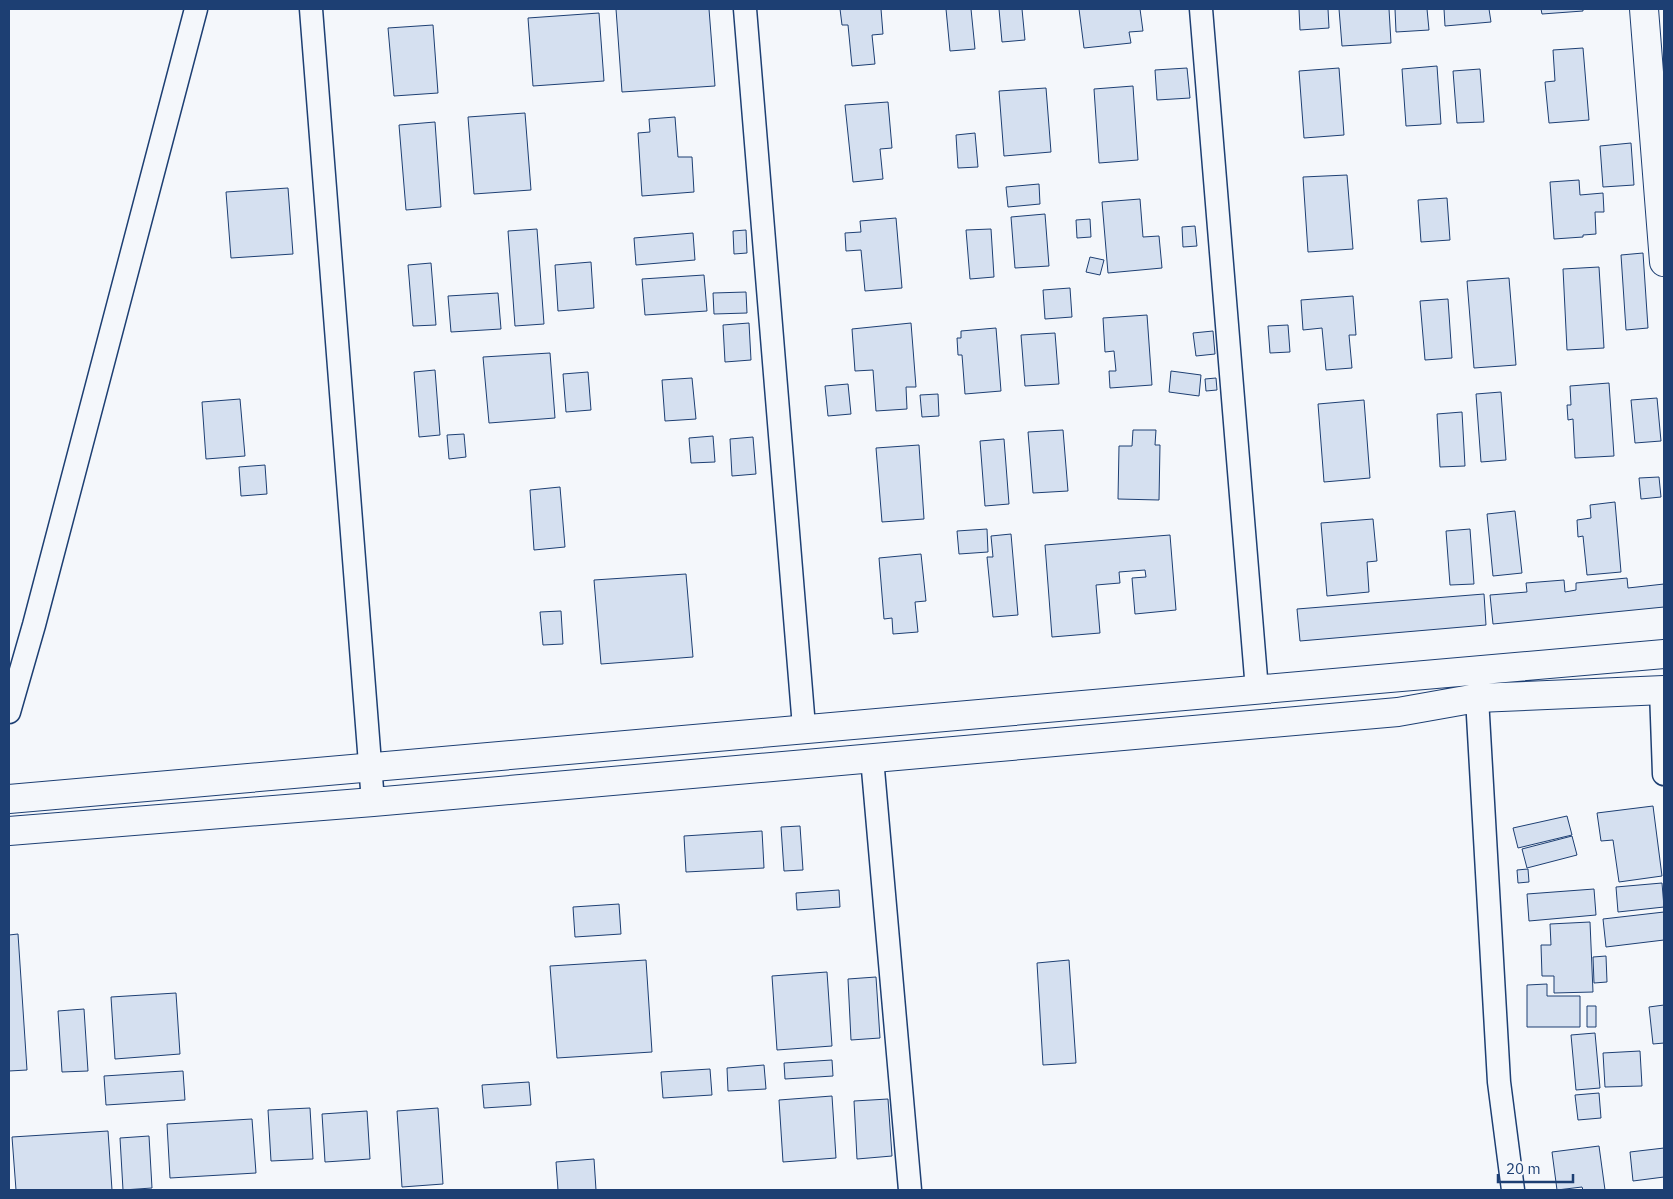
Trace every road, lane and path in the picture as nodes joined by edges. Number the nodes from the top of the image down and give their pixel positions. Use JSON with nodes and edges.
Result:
{"nodes":[{"id":1,"x":196,"y":9,"type":"edge"},
{"id":2,"x":311,"y":9,"type":"edge"},
{"id":3,"x":745,"y":9,"type":"edge"},
{"id":4,"x":1201,"y":9,"type":"edge"},
{"id":5,"x":1644,"y":9,"type":"edge"},
{"id":6,"x":1664,"y":262,"type":"edge"},
{"id":7,"x":1664,"y":654,"type":"edge"},
{"id":8,"x":1257,"y":690,"type":"junction"},
{"id":9,"x":1662,"y":690,"type":"edge"},
{"id":10,"x":1477,"y":698,"type":"junction"},
{"id":11,"x":9,"y":712,"type":"edge"},
{"id":12,"x":804,"y":727,"type":"junction"},
{"id":13,"x":872,"y":758,"type":"junction"},
{"id":14,"x":371,"y":765,"type":"junction"},
{"id":15,"x":1664,"y":774,"type":"edge"},
{"id":16,"x":9,"y":799,"type":"edge"},
{"id":17,"x":373,"y":802,"type":"junction"},
{"id":18,"x":9,"y":831,"type":"edge"},
{"id":19,"x":910,"y":1190,"type":"edge"},
{"id":20,"x":1513,"y":1190,"type":"edge"}],
"edges":[{"from":1,"to":11,"type":"street"},
{"from":2,"to":14,"type":"street"},
{"from":3,"to":12,"type":"street"},
{"from":4,"to":8,"type":"street"},
{"from":5,"to":6,"type":"main road"},
{"from":7,"to":8,"type":"main road"},
{"from":8,"to":12,"type":"main road"},
{"from":9,"to":10,"type":"main road"},
{"from":9,"to":15,"type":"street"},
{"from":10,"to":13,"type":"main road"},
{"from":10,"to":20,"type":"street"},
{"from":12,"to":14,"type":"main road"},
{"from":13,"to":17,"type":"main road"},
{"from":13,"to":19,"type":"street"},
{"from":14,"to":16,"type":"main road"},
{"from":14,"to":17,"type":"street"},
{"from":17,"to":18,"type":"main road"}]}
